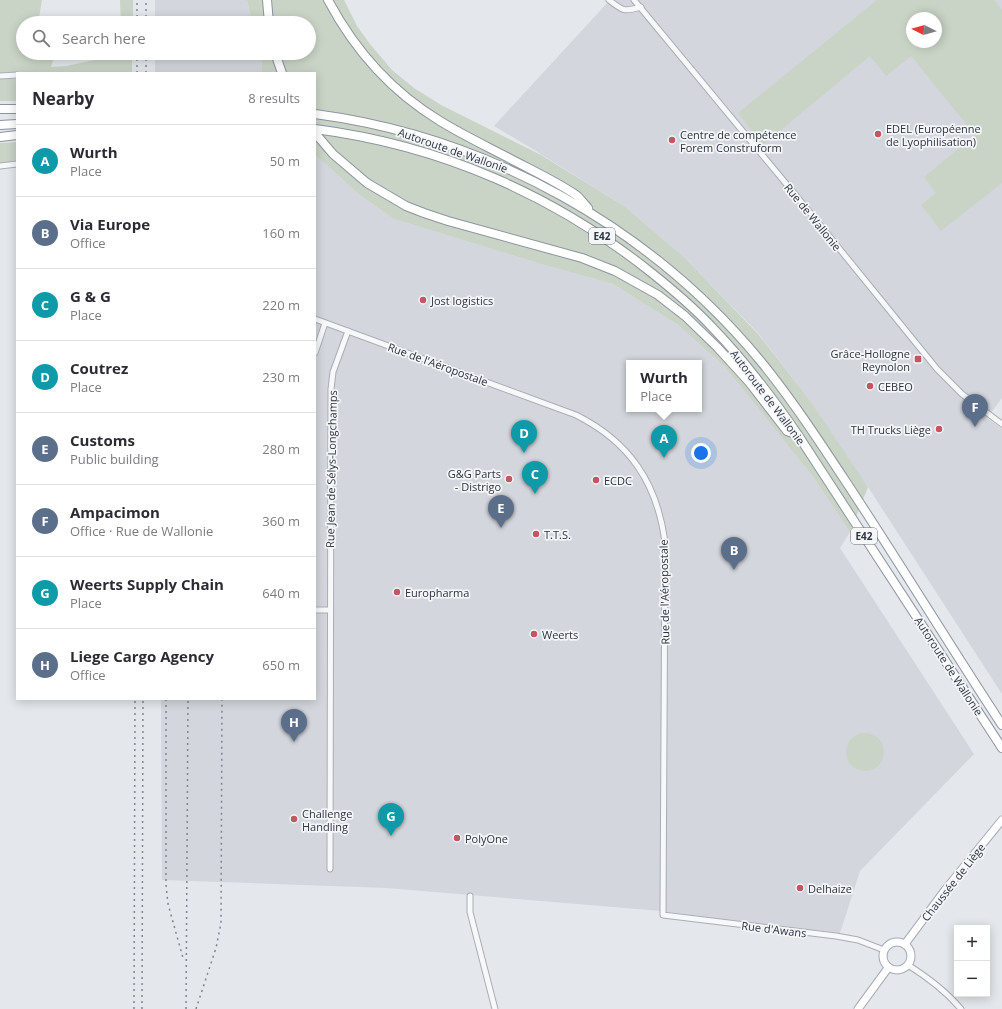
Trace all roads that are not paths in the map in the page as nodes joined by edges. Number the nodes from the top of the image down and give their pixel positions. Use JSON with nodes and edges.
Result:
{"nodes":[{"id":1,"x":267,"y":0,"type":"edge"},
{"id":2,"x":328,"y":0,"type":"edge"},
{"id":3,"x":610,"y":0,"type":"edge"},
{"id":4,"x":634,"y":0,"type":"edge"},
{"id":5,"x":641,"y":7,"type":"junction"},
{"id":6,"x":268,"y":16,"type":"edge"},
{"id":7,"x":277,"y":60,"type":"edge"},
{"id":8,"x":282,"y":72,"type":"edge"},
{"id":9,"x":16,"y":75,"type":"edge"},
{"id":10,"x":0,"y":76,"type":"edge"},
{"id":11,"x":0,"y":108,"type":"edge"},
{"id":12,"x":16,"y":109,"type":"edge"},
{"id":13,"x":316,"y":114,"type":"edge"},
{"id":14,"x":16,"y":124,"type":"edge"},
{"id":15,"x":0,"y":125,"type":"edge"},
{"id":16,"x":316,"y":128,"type":"edge"},
{"id":17,"x":316,"y":134,"type":"edge"},
{"id":18,"x":16,"y":135,"type":"edge"},
{"id":19,"x":0,"y":137,"type":"edge"},
{"id":20,"x":16,"y":164,"type":"edge"},
{"id":21,"x":0,"y":166,"type":"edge"},
{"id":22,"x":593,"y":214,"type":"junction"},
{"id":23,"x":316,"y":319,"type":"edge"},
{"id":24,"x":325,"y":323,"type":"junction"},
{"id":25,"x":348,"y":331,"type":"junction"},
{"id":26,"x":316,"y":350,"type":"edge"},
{"id":27,"x":1002,"y":424,"type":"edge"},
{"id":28,"x":798,"y":435,"type":"junction"},
{"id":29,"x":316,"y":610,"type":"edge"},
{"id":30,"x":330,"y":610,"type":"junction"},
{"id":31,"x":999,"y":716,"type":"edge"},
{"id":32,"x":1002,"y":725,"type":"edge"},
{"id":33,"x":1002,"y":748,"type":"edge"},
{"id":34,"x":1002,"y":820,"type":"edge"},
{"id":35,"x":330,"y":869,"type":"dead end"},
{"id":36,"x":470,"y":896,"type":"dead end"},
{"id":37,"x":663,"y":915,"type":"joint"},
{"id":38,"x":905,"y":944,"type":"junction"},
{"id":39,"x":884,"y":950,"type":"junction"},
{"id":40,"x":908,"y":965,"type":"junction"},
{"id":41,"x":888,"y":968,"type":"junction"},
{"id":42,"x":495,"y":1009,"type":"edge"},
{"id":43,"x":858,"y":1009,"type":"edge"},
{"id":44,"x":961,"y":1009,"type":"edge"}],
"edges":[{"from":1,"to":6,"type":"highway"},
{"from":2,"to":22,"type":"highway"},
{"from":3,"to":5,"type":"street"},
{"from":4,"to":5,"type":"street","name":"Rue de Wallonie"},
{"from":5,"to":27,"type":"street","name":"Rue de Wallonie"},
{"from":7,"to":8,"type":"highway"},
{"from":9,"to":10,"type":"street"},
{"from":11,"to":12,"type":"highway"},
{"from":13,"to":22,"type":"highway","name":"Autoroute de Wallonie","number":"E42"},
{"from":14,"to":15,"type":"highway"},
{"from":16,"to":28,"type":"highway","name":"Autoroute de Wallonie","number":"E42"},
{"from":17,"to":28,"type":"highway"},
{"from":18,"to":19,"type":"highway"},
{"from":20,"to":21,"type":"street"},
{"from":22,"to":31,"type":"highway","name":"Autoroute de Wallonie","number":"E42"},
{"from":23,"to":24,"type":"street","name":"Rue de l'Aéropostale"},
{"from":24,"to":25,"type":"street","name":"Rue de l'Aéropostale"},
{"from":24,"to":26,"type":"street"},
{"from":25,"to":30,"type":"street","name":"Rue Jean de Sélys-Longchamps"},
{"from":25,"to":37,"type":"street","name":"Rue de l'Aéropostale"},
{"from":28,"to":33,"type":"highway","name":"Autoroute de Wallonie","number":"E42"},
{"from":29,"to":30,"type":"street"},
{"from":30,"to":35,"type":"street","name":"Rue Jean de Sélys-Longchamps"},
{"from":31,"to":32,"type":"highway","name":"Autoroute de Wallonie","number":"E42"},
{"from":34,"to":38,"type":"main road","name":"Chaussée de Liège"},
{"from":36,"to":42,"type":"street"},
{"from":37,"to":39,"type":"street","name":"Rue d'Awans"},
{"from":38,"to":39,"type":"main road"},
{"from":38,"to":40,"type":"main road"},
{"from":39,"to":41,"type":"main road"},
{"from":40,"to":41,"type":"main road"},
{"from":40,"to":44,"type":"street"},
{"from":41,"to":43,"type":"main road"}]}
